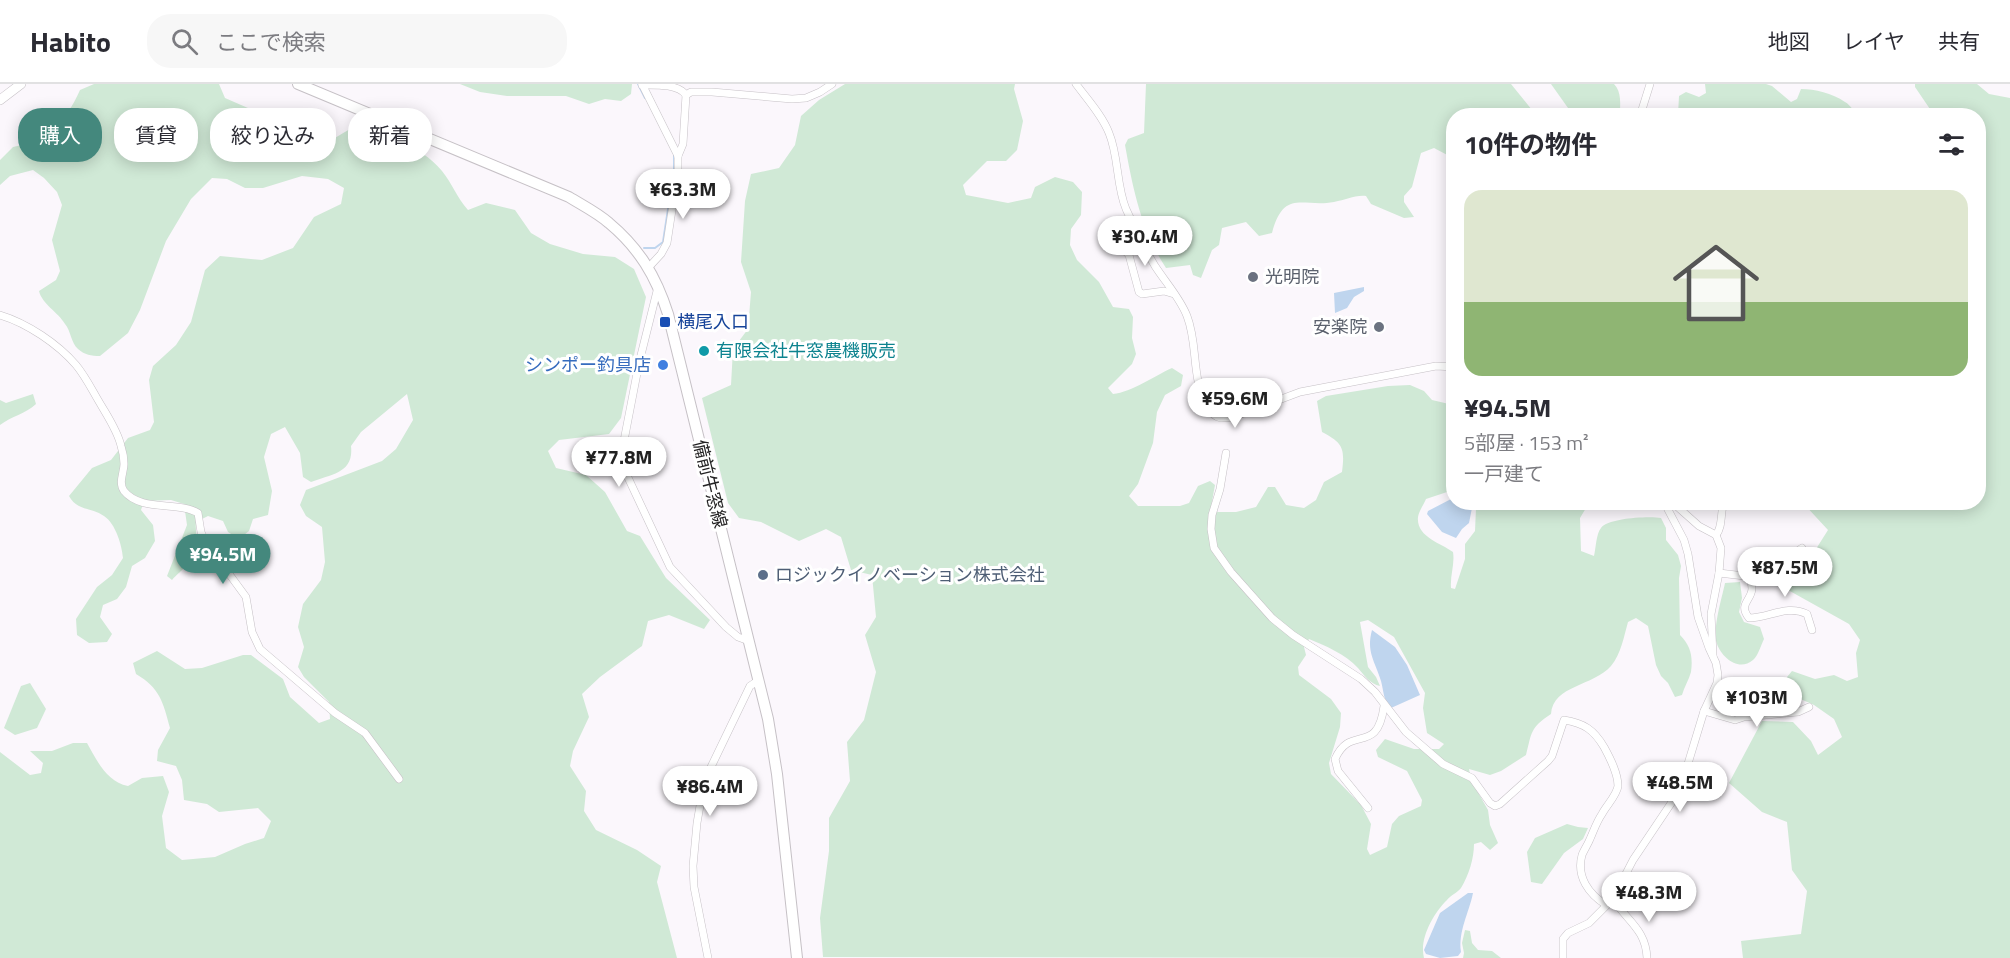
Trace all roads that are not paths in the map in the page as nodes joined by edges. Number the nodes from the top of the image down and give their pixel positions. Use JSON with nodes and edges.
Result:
{"nodes":[{"id":1,"x":21,"y":84,"type":"edge"},
{"id":2,"x":298,"y":84,"type":"edge"},
{"id":3,"x":642,"y":84,"type":"edge"},
{"id":4,"x":832,"y":84,"type":"edge"},
{"id":5,"x":1076,"y":84,"type":"edge"},
{"id":6,"x":1650,"y":84,"type":"edge"},
{"id":7,"x":686,"y":95,"type":"junction"},
{"id":8,"x":0,"y":100,"type":"edge"},
{"id":9,"x":1642,"y":108,"type":"edge"},
{"id":10,"x":678,"y":156,"type":"junction"},
{"id":11,"x":1114,"y":240,"type":"dead end"},
{"id":12,"x":649,"y":267,"type":"junction"},
{"id":13,"x":658,"y":285,"type":"junction"},
{"id":14,"x":1174,"y":294,"type":"junction"},
{"id":15,"x":0,"y":315,"type":"edge"},
{"id":16,"x":1446,"y":367,"type":"edge"},
{"id":17,"x":1226,"y":453,"type":"dead end"},
{"id":18,"x":1668,"y":510,"type":"edge"},
{"id":19,"x":1681,"y":510,"type":"edge"},
{"id":20,"x":1721,"y":510,"type":"edge"},
{"id":21,"x":1716,"y":535,"type":"junction"},
{"id":22,"x":1802,"y":548,"type":"dead end"},
{"id":23,"x":1719,"y":573,"type":"junction"},
{"id":24,"x":1751,"y":578,"type":"junction"},
{"id":25,"x":1812,"y":630,"type":"dead end"},
{"id":26,"x":749,"y":641,"type":"junction"},
{"id":27,"x":1713,"y":656,"type":"junction"},
{"id":28,"x":759,"y":680,"type":"junction"},
{"id":29,"x":1384,"y":706,"type":"junction"},
{"id":30,"x":1809,"y":707,"type":"dead end"},
{"id":31,"x":1704,"y":711,"type":"junction"},
{"id":32,"x":399,"y":779,"type":"dead end"},
{"id":33,"x":1368,"y":808,"type":"dead end"},
{"id":34,"x":1615,"y":902,"type":"junction"},
{"id":35,"x":1606,"y":905,"type":"junction"},
{"id":36,"x":708,"y":958,"type":"edge"},
{"id":37,"x":797,"y":958,"type":"edge"},
{"id":38,"x":1563,"y":958,"type":"edge"},
{"id":39,"x":1647,"y":958,"type":"edge"}],
"edges":[{"from":1,"to":8,"type":"street"},
{"from":2,"to":12,"type":"main road","name":"備前牛窓線"},
{"from":3,"to":7,"type":"street"},
{"from":3,"to":10,"type":"street"},
{"from":4,"to":7,"type":"street"},
{"from":5,"to":14,"type":"street"},
{"from":6,"to":9,"type":"street"},
{"from":7,"to":10,"type":"street"},
{"from":10,"to":12,"type":"street"},
{"from":11,"to":14,"type":"street"},
{"from":12,"to":13,"type":"main road","name":"備前牛窓線"},
{"from":13,"to":26,"type":"main road","name":"備前牛窓線"},
{"from":13,"to":26,"type":"street"},
{"from":14,"to":16,"type":"street"},
{"from":15,"to":32,"type":"street"},
{"from":17,"to":29,"type":"street"},
{"from":18,"to":27,"type":"street"},
{"from":19,"to":21,"type":"street"},
{"from":20,"to":21,"type":"street"},
{"from":21,"to":23,"type":"street"},
{"from":22,"to":24,"type":"street"},
{"from":23,"to":24,"type":"street"},
{"from":23,"to":27,"type":"street"},
{"from":24,"to":25,"type":"street"},
{"from":26,"to":28,"type":"main road","name":"備前牛窓線"},
{"from":27,"to":31,"type":"street"},
{"from":28,"to":36,"type":"street"},
{"from":28,"to":37,"type":"main road","name":"備前牛窓線"},
{"from":29,"to":33,"type":"street"},
{"from":29,"to":35,"type":"street"},
{"from":30,"to":31,"type":"street"},
{"from":31,"to":34,"type":"street"},
{"from":34,"to":35,"type":"street"},
{"from":34,"to":39,"type":"street"},
{"from":35,"to":38,"type":"street"}]}
